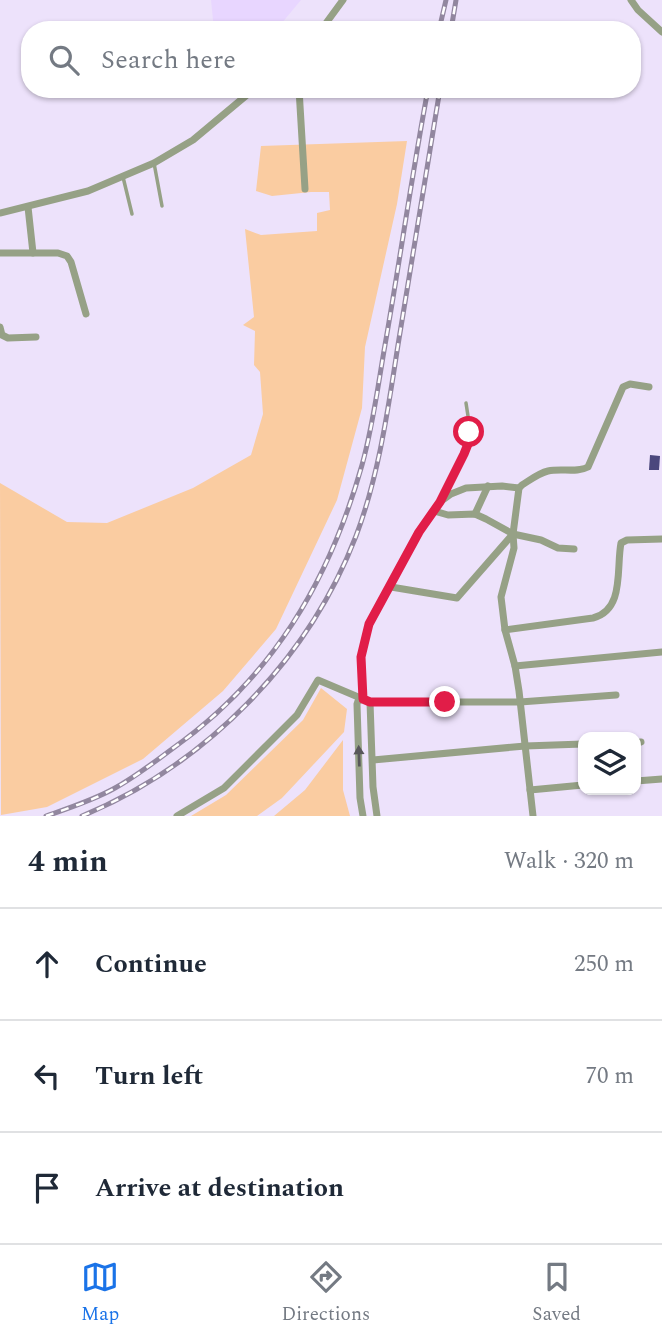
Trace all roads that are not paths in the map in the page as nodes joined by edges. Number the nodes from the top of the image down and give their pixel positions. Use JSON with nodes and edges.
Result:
{"nodes":[{"id":1,"x":343,"y":0,"type":"edge"},
{"id":2,"x":631,"y":0,"type":"edge"},
{"id":3,"x":328,"y":21,"type":"edge"},
{"id":4,"x":662,"y":32,"type":"edge"},
{"id":5,"x":243,"y":98,"type":"edge"},
{"id":6,"x":300,"y":98,"type":"edge"},
{"id":7,"x":154,"y":163,"type":"junction"},
{"id":8,"x":123,"y":177,"type":"junction"},
{"id":9,"x":305,"y":189,"type":"dead end"},
{"id":10,"x":28,"y":206,"type":"junction"},
{"id":11,"x":162,"y":206,"type":"dead end"},
{"id":12,"x":0,"y":214,"type":"edge"},
{"id":13,"x":132,"y":214,"type":"dead end"},
{"id":14,"x":0,"y":253,"type":"edge"},
{"id":15,"x":33,"y":253,"type":"junction"},
{"id":16,"x":86,"y":314,"type":"dead end"},
{"id":17,"x":0,"y":327,"type":"edge"},
{"id":18,"x":36,"y":337,"type":"dead end"},
{"id":19,"x":649,"y":387,"type":"dead end"},
{"id":20,"x":466,"y":403,"type":"dead end"},
{"id":21,"x":488,"y":486,"type":"junction"},
{"id":22,"x":519,"y":488,"type":"junction"},
{"id":23,"x":440,"y":502,"type":"junction"},
{"id":24,"x":433,"y":511,"type":"junction"},
{"id":25,"x":475,"y":514,"type":"junction"},
{"id":26,"x":513,"y":534,"type":"junction"},
{"id":27,"x":662,"y":539,"type":"edge"},
{"id":28,"x":574,"y":549,"type":"dead end"},
{"id":29,"x":391,"y":587,"type":"junction"},
{"id":30,"x":505,"y":630,"type":"junction"},
{"id":31,"x":662,"y":652,"type":"edge"},
{"id":32,"x":515,"y":666,"type":"junction"},
{"id":33,"x":616,"y":695,"type":"dead end"},
{"id":34,"x":367,"y":700,"type":"junction"},
{"id":35,"x":520,"y":702,"type":"junction"},
{"id":36,"x":578,"y":744,"type":"edge"},
{"id":37,"x":525,"y":746,"type":"junction"},
{"id":38,"x":373,"y":760,"type":"junction"},
{"id":39,"x":662,"y":779,"type":"edge"},
{"id":40,"x":641,"y":781,"type":"edge"},
{"id":41,"x":578,"y":785,"type":"edge"},
{"id":42,"x":530,"y":790,"type":"junction"},
{"id":43,"x":177,"y":816,"type":"edge"},
{"id":44,"x":363,"y":816,"type":"edge"},
{"id":45,"x":377,"y":816,"type":"edge"},
{"id":46,"x":533,"y":816,"type":"edge"}],
"edges":[{"from":1,"to":3,"type":"street"},
{"from":2,"to":4,"type":"street"},
{"from":5,"to":7,"type":"street"},
{"from":6,"to":9,"type":"street"},
{"from":7,"to":8,"type":"street"},
{"from":7,"to":11,"type":"lane"},
{"from":8,"to":10,"type":"street"},
{"from":8,"to":13,"type":"lane"},
{"from":10,"to":12,"type":"street"},
{"from":10,"to":15,"type":"street"},
{"from":14,"to":15,"type":"street"},
{"from":15,"to":16,"type":"street"},
{"from":17,"to":18,"type":"street"},
{"from":19,"to":22,"type":"street"},
{"from":20,"to":23,"type":"lane"},
{"from":21,"to":22,"type":"street"},
{"from":21,"to":23,"type":"street"},
{"from":21,"to":25,"type":"street"},
{"from":22,"to":26,"type":"street"},
{"from":23,"to":24,"type":"street"},
{"from":24,"to":25,"type":"street"},
{"from":24,"to":29,"type":"street"},
{"from":25,"to":26,"type":"street"},
{"from":26,"to":28,"type":"street"},
{"from":26,"to":29,"type":"street"},
{"from":26,"to":30,"type":"street"},
{"from":27,"to":30,"type":"street"},
{"from":29,"to":34,"type":"street"},
{"from":30,"to":32,"type":"street"},
{"from":31,"to":32,"type":"street"},
{"from":32,"to":35,"type":"street"},
{"from":33,"to":35,"type":"street"},
{"from":34,"to":35,"type":"street"},
{"from":34,"to":38,"type":"street"},
{"from":34,"to":43,"type":"street"},
{"from":44,"to":34,"type":"street","one_way":true},
{"from":35,"to":37,"type":"street"},
{"from":36,"to":37,"type":"street"},
{"from":37,"to":38,"type":"street"},
{"from":37,"to":42,"type":"street"},
{"from":38,"to":45,"type":"street"},
{"from":39,"to":40,"type":"street"},
{"from":41,"to":42,"type":"street"},
{"from":42,"to":46,"type":"street"}]}
